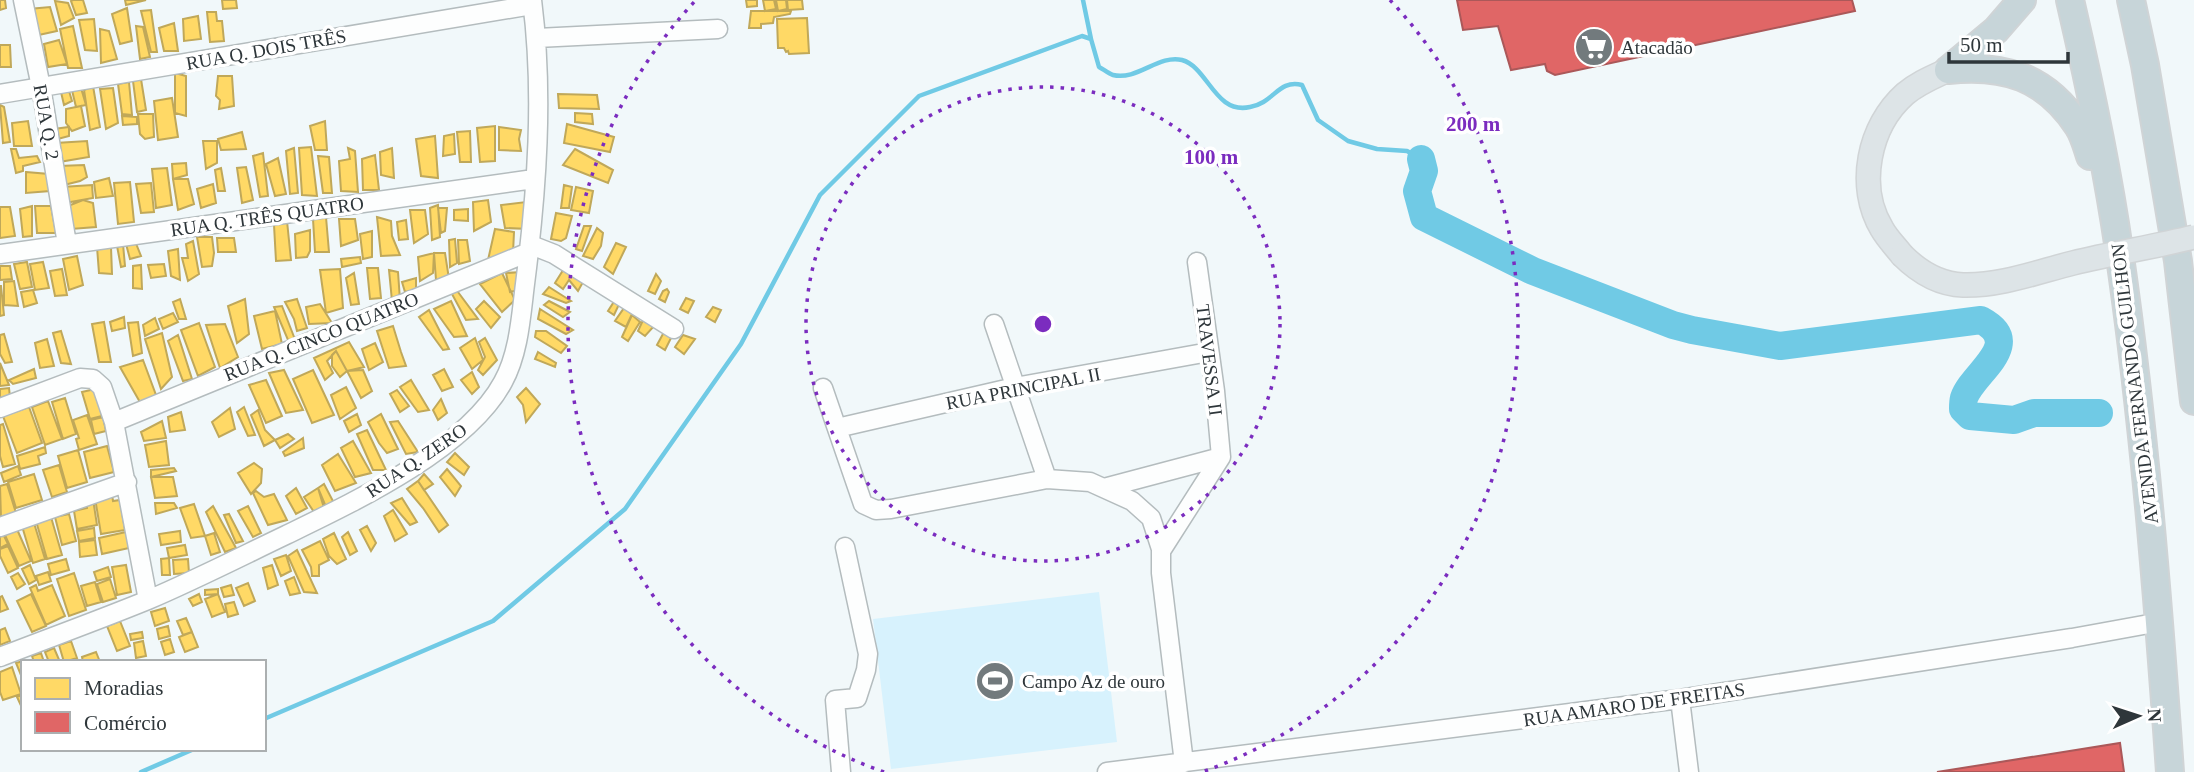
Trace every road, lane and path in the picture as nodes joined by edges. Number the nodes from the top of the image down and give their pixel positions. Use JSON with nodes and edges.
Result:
{"nodes":[{"id":1,"x":23,"y":0,"type":"edge"},
{"id":2,"x":2022,"y":0,"type":"edge"},
{"id":3,"x":2070,"y":0,"type":"edge"},
{"id":4,"x":2131,"y":0,"type":"edge"},
{"id":5,"x":532,"y":2,"type":"edge"},
{"id":6,"x":718,"y":29,"type":"dead end"},
{"id":7,"x":537,"y":38,"type":"junction"},
{"id":8,"x":1948,"y":70,"type":"junction"},
{"id":9,"x":41,"y":87,"type":"junction"},
{"id":10,"x":0,"y":94,"type":"edge"},
{"id":11,"x":534,"y":179,"type":"junction"},
{"id":12,"x":2112,"y":213,"type":"junction"},
{"id":13,"x":2184,"y":236,"type":"edge"},
{"id":14,"x":67,"y":244,"type":"junction"},
{"id":15,"x":530,"y":249,"type":"junction"},
{"id":16,"x":0,"y":254,"type":"edge"},
{"id":17,"x":1197,"y":262,"type":"dead end"},
{"id":18,"x":994,"y":324,"type":"dead end"},
{"id":19,"x":674,"y":329,"type":"dead end"},
{"id":20,"x":1209,"y":352,"type":"junction"},
{"id":21,"x":1016,"y":387,"type":"junction"},
{"id":22,"x":823,"y":388,"type":"dead end"},
{"id":23,"x":2194,"y":401,"type":"edge"},
{"id":24,"x":0,"y":408,"type":"edge"},
{"id":25,"x":114,"y":422,"type":"junction"},
{"id":26,"x":836,"y":428,"type":"junction"},
{"id":27,"x":1221,"y":457,"type":"junction"},
{"id":28,"x":1047,"y":479,"type":"junction"},
{"id":29,"x":127,"y":482,"type":"junction"},
{"id":30,"x":1104,"y":488,"type":"junction"},
{"id":31,"x":0,"y":527,"type":"edge"},
{"id":32,"x":845,"y":547,"type":"dead end"},
{"id":33,"x":1161,"y":551,"type":"junction"},
{"id":34,"x":148,"y":600,"type":"junction"},
{"id":35,"x":2160,"y":622,"type":"junction"},
{"id":36,"x":0,"y":657,"type":"edge"},
{"id":37,"x":1680,"y":699,"type":"junction"},
{"id":38,"x":1184,"y":763,"type":"junction"},
{"id":39,"x":1244,"y":764,"type":"edge"},
{"id":40,"x":841,"y":772,"type":"edge"},
{"id":41,"x":1114,"y":772,"type":"edge"},
{"id":42,"x":1689,"y":772,"type":"edge"},
{"id":43,"x":2170,"y":772,"type":"edge"}],
"edges":[{"from":1,"to":9,"type":"street","name":"RUA Q. 2"},
{"from":2,"to":8,"type":"highway"},
{"from":3,"to":12,"type":"highway","name":"AVENIDA FERNANDO GUILHON"},
{"from":4,"to":13,"type":"highway"},
{"from":5,"to":7,"type":"street","name":"RUA Q. ZERO"},
{"from":5,"to":9,"type":"street","name":"RUA Q. DOIS TRÊS"},
{"from":6,"to":7,"type":"street"},
{"from":7,"to":11,"type":"street","name":"RUA Q. ZERO"},
{"from":8,"to":12,"type":"highway"},
{"from":8,"to":13,"type":"main road","bridge":true},
{"from":9,"to":10,"type":"street","name":"RUA Q. DOIS TRÊS"},
{"from":9,"to":14,"type":"street","name":"RUA Q. 2"},
{"from":11,"to":14,"type":"street","name":"RUA Q. TRÊS QUATRO"},
{"from":11,"to":15,"type":"street","name":"RUA Q. ZERO"},
{"from":12,"to":35,"type":"highway","name":"AVENIDA FERNANDO GUILHON"},
{"from":13,"to":23,"type":"highway"},
{"from":14,"to":16,"type":"street","name":"RUA Q. TRÊS QUATRO"},
{"from":15,"to":19,"type":"street"},
{"from":15,"to":25,"type":"street","name":"RUA Q. CINCO QUATRO"},
{"from":15,"to":34,"type":"street","name":"RUA Q. ZERO"},
{"from":17,"to":20,"type":"street","name":"TRAVESSA II"},
{"from":18,"to":21,"type":"street"},
{"from":20,"to":21,"type":"street","name":"RUA PRINCIPAL II"},
{"from":20,"to":27,"type":"street","name":"TRAVESSA II"},
{"from":21,"to":26,"type":"street","name":"RUA PRINCIPAL II"},
{"from":21,"to":28,"type":"street"},
{"from":22,"to":26,"type":"street"},
{"from":24,"to":25,"type":"street"},
{"from":25,"to":29,"type":"street"},
{"from":26,"to":28,"type":"street"},
{"from":27,"to":30,"type":"street"},
{"from":27,"to":33,"type":"street"},
{"from":28,"to":30,"type":"street"},
{"from":29,"to":31,"type":"street"},
{"from":29,"to":34,"type":"street"},
{"from":30,"to":33,"type":"street"},
{"from":32,"to":40,"type":"street"},
{"from":33,"to":38,"type":"street"},
{"from":34,"to":36,"type":"street","name":"RUA Q. ZERO"},
{"from":35,"to":37,"type":"street","name":"RUA AMARO DE FREITAS"},
{"from":35,"to":43,"type":"highway","name":"AVENIDA FERNANDO GUILHON"},
{"from":37,"to":39,"type":"street","name":"RUA AMARO DE FREITAS"},
{"from":37,"to":42,"type":"street"},
{"from":38,"to":39,"type":"street","name":"RUA AMARO DE FREITAS"},
{"from":38,"to":41,"type":"street","name":"RUA AMARO DE FREITAS"}]}
